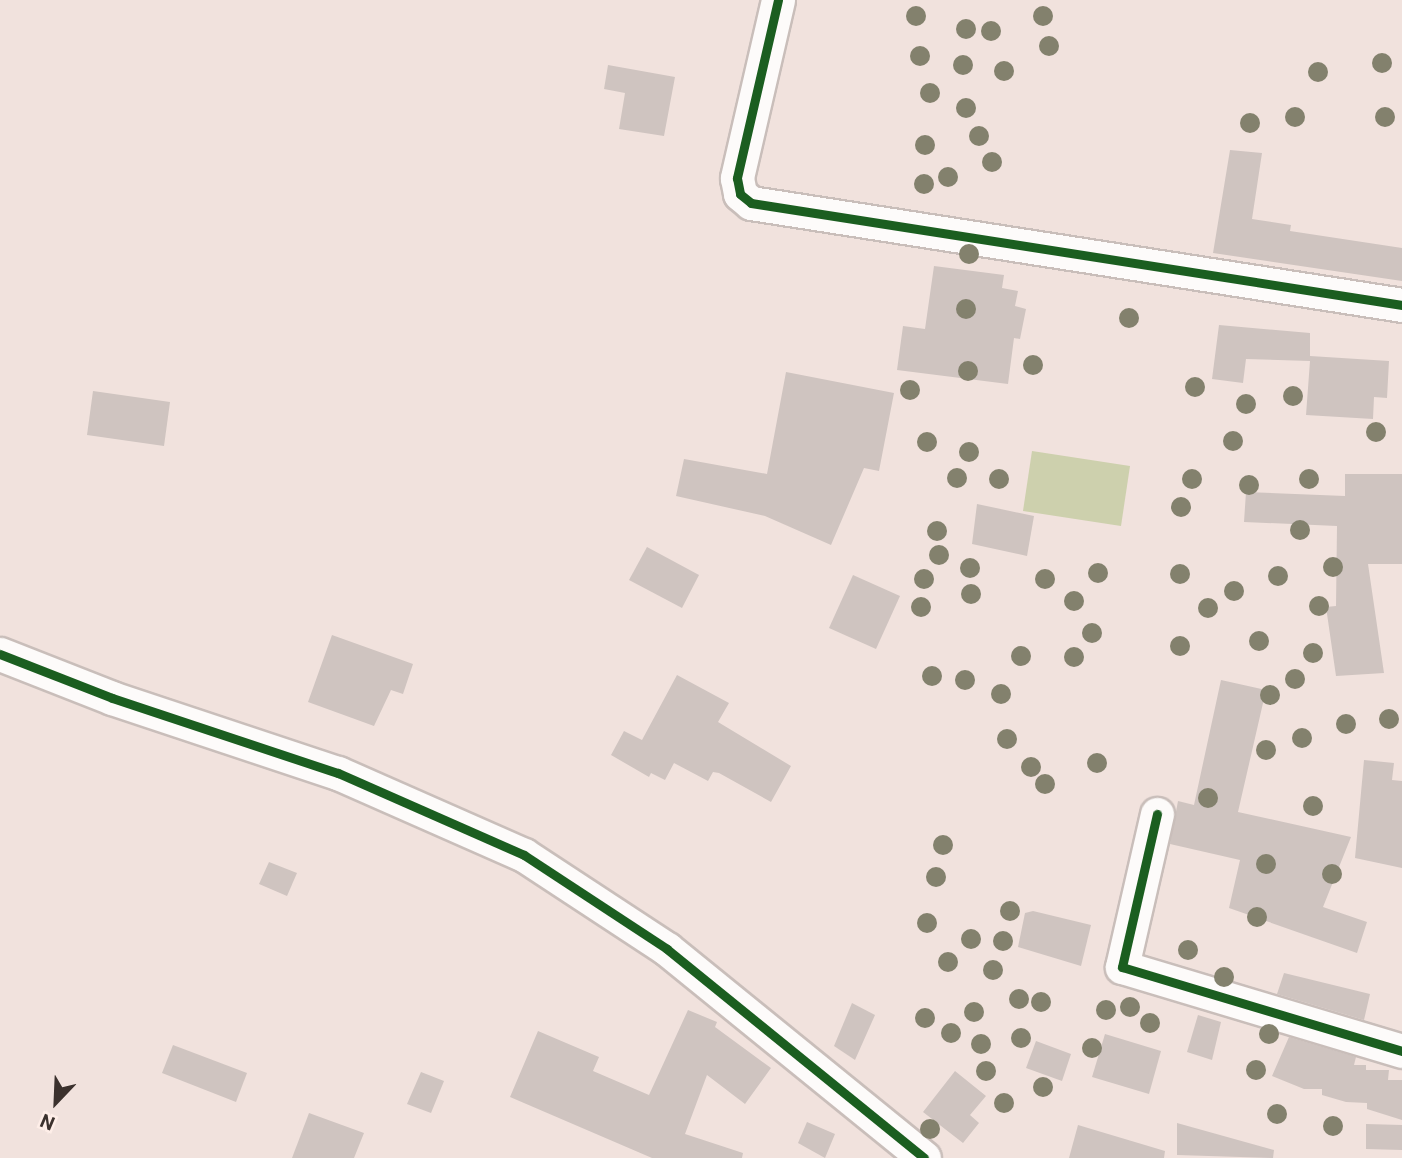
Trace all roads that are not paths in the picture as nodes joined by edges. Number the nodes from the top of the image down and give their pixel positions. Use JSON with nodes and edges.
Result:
{"nodes":[{"id":1,"x":778,"y":0,"type":"edge"},
{"id":2,"x":1402,"y":306,"type":"edge"},
{"id":3,"x":0,"y":654,"type":"edge"},
{"id":4,"x":1157,"y":814,"type":"dead end"},
{"id":5,"x":1402,"y":1051,"type":"edge"},
{"id":6,"x":924,"y":1158,"type":"edge"}],
"edges":[{"from":1,"to":2,"type":"street"},
{"from":3,"to":6,"type":"street"},
{"from":4,"to":5,"type":"street"}]}
